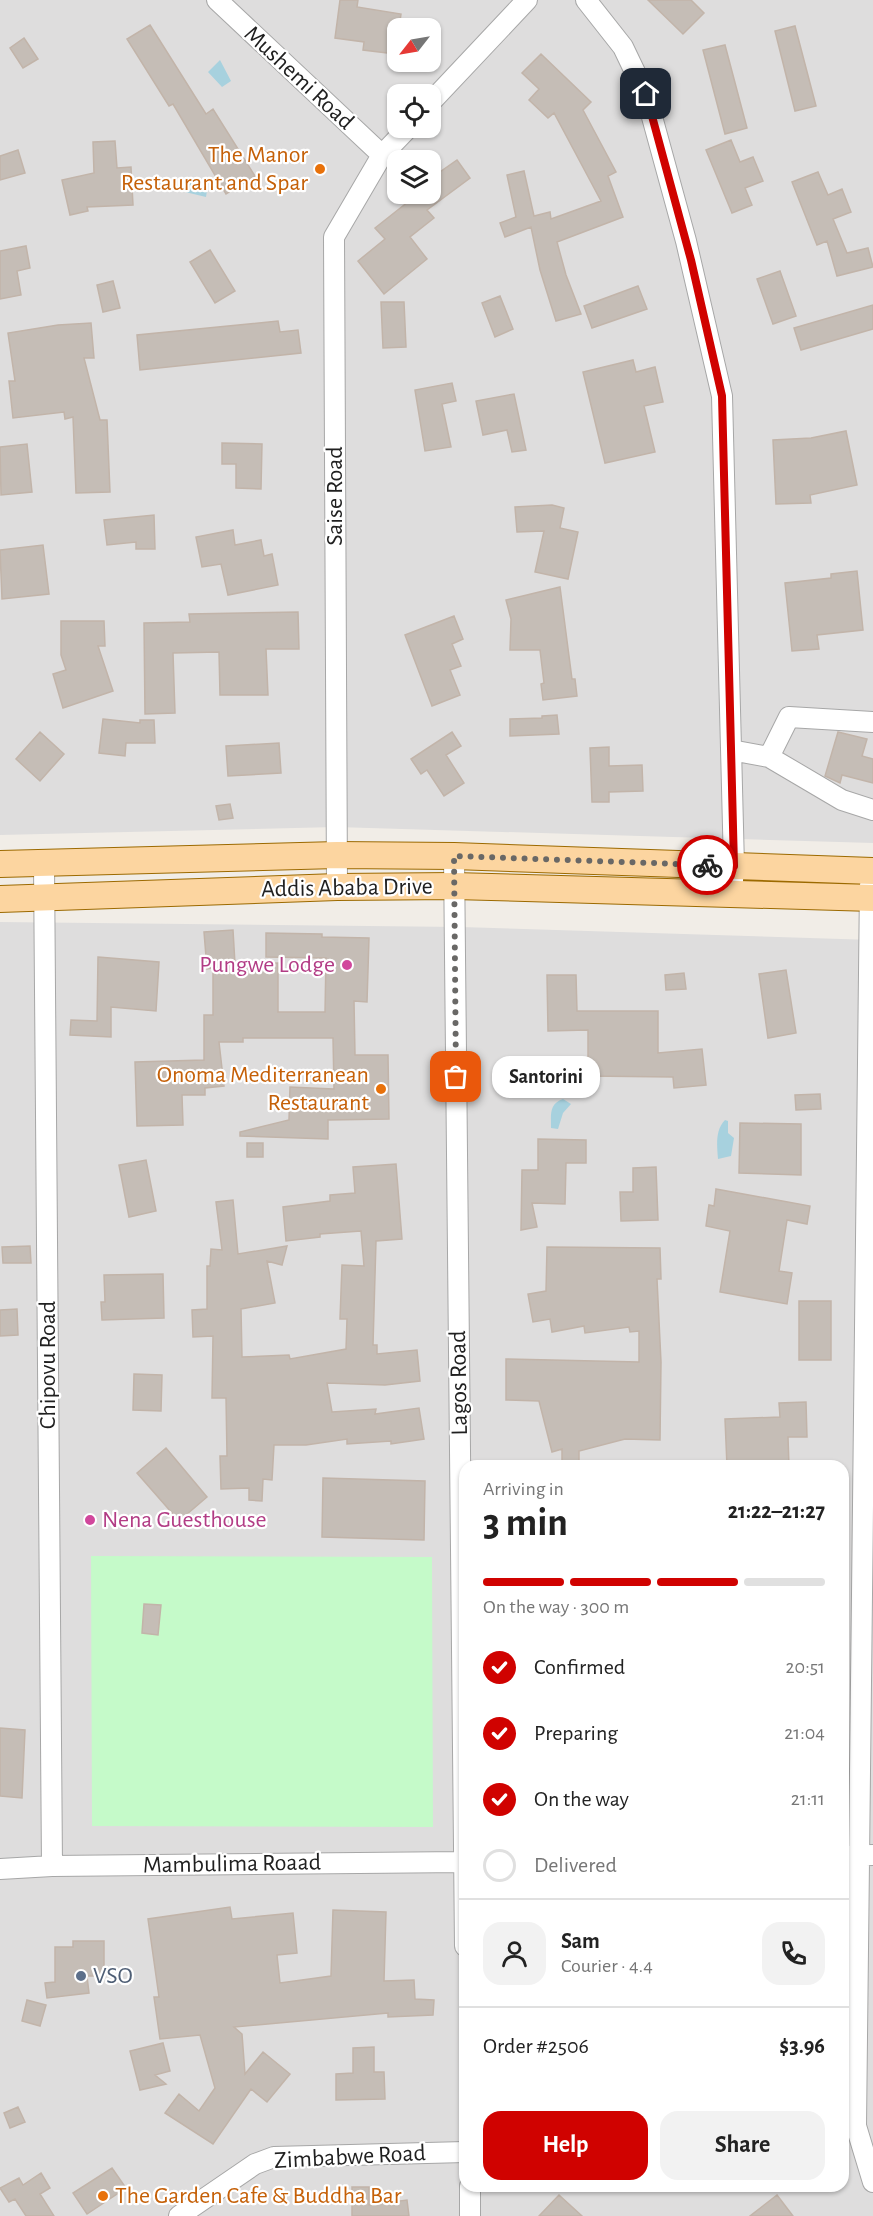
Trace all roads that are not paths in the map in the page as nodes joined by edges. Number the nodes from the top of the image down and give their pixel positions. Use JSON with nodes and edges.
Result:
{"nodes":[{"id":1,"x":217,"y":0,"type":"edge"},
{"id":2,"x":527,"y":0,"type":"edge"},
{"id":3,"x":585,"y":0,"type":"edge"},
{"id":4,"x":441,"y":91,"type":"edge"},
{"id":5,"x":398,"y":138,"type":"edge"},
{"id":6,"x":382,"y":155,"type":"junction"},
{"id":7,"x":873,"y":722,"type":"edge"},
{"id":8,"x":731,"y":750,"type":"junction"},
{"id":9,"x":769,"y":757,"type":"junction"},
{"id":10,"x":873,"y":810,"type":"edge"},
{"id":11,"x":337,"y":855,"type":"junction"},
{"id":12,"x":454,"y":856,"type":"junction"},
{"id":13,"x":0,"y":864,"type":"edge"},
{"id":14,"x":44,"y":864,"type":"junction"},
{"id":15,"x":734,"y":866,"type":"junction"},
{"id":16,"x":872,"y":871,"type":"edge"},
{"id":17,"x":454,"y":886,"type":"junction"},
{"id":18,"x":337,"y":887,"type":"junction"},
{"id":19,"x":732,"y":895,"type":"junction"},
{"id":20,"x":871,"y":898,"type":"edge"},
{"id":21,"x":0,"y":899,"type":"edge"},
{"id":22,"x":44,"y":899,"type":"junction"},
{"id":23,"x":460,"y":1460,"type":"edge"},
{"id":24,"x":858,"y":1855,"type":"edge"},
{"id":25,"x":459,"y":1862,"type":"edge"},
{"id":26,"x":52,"y":1866,"type":"junction"},
{"id":27,"x":0,"y":1869,"type":"edge"},
{"id":28,"x":849,"y":2126,"type":"edge"},
{"id":29,"x":459,"y":2152,"type":"edge"},
{"id":30,"x":873,"y":2182,"type":"edge"},
{"id":31,"x":470,"y":2192,"type":"edge"},
{"id":32,"x":179,"y":2216,"type":"edge"},
{"id":33,"x":470,"y":2216,"type":"edge"}],
"edges":[{"from":1,"to":6,"type":"street","name":"Mushemi Road"},
{"from":2,"to":4,"type":"street"},
{"from":3,"to":8,"type":"street"},
{"from":5,"to":6,"type":"street","name":"Saise Road"},
{"from":6,"to":11,"type":"street","name":"Saise Road"},
{"from":7,"to":9,"type":"street"},
{"from":8,"to":9,"type":"street"},
{"from":8,"to":15,"type":"street"},
{"from":9,"to":10,"type":"street"},
{"from":11,"to":12,"type":"main road","name":"Addis Ababa Drive"},
{"from":11,"to":14,"type":"main road","name":"Addis Ababa Drive"},
{"from":11,"to":18,"type":"street","name":"Saise Road"},
{"from":12,"to":15,"type":"main road","name":"Addis Ababa Drive"},
{"from":12,"to":17,"type":"street","name":"Lagos Road"},
{"from":13,"to":14,"type":"main road","name":"Addis Ababa Drive"},
{"from":14,"to":22,"type":"street","name":"Chipovu Road"},
{"from":15,"to":16,"type":"main road","name":"Addis Ababa Drive"},
{"from":15,"to":19,"type":"street"},
{"from":16,"to":20,"type":"street"},
{"from":17,"to":18,"type":"main road","name":"Addis Ababa Drive"},
{"from":17,"to":19,"type":"main road","name":"Addis Ababa Drive"},
{"from":17,"to":23,"type":"street","name":"Lagos Road"},
{"from":18,"to":22,"type":"main road","name":"Addis Ababa Drive"},
{"from":19,"to":20,"type":"main road","name":"Addis Ababa Drive"},
{"from":20,"to":24,"type":"street"},
{"from":21,"to":22,"type":"main road","name":"Addis Ababa Drive"},
{"from":22,"to":26,"type":"street","name":"Chipovu Road"},
{"from":24,"to":28,"type":"street"},
{"from":25,"to":26,"type":"street","name":"Mambulima Roaad"},
{"from":26,"to":27,"type":"street","name":"Mambulima Roaad"},
{"from":28,"to":30,"type":"street"},
{"from":29,"to":32,"type":"street","name":"Zimbabwe Road"},
{"from":31,"to":33,"type":"street"}]}
